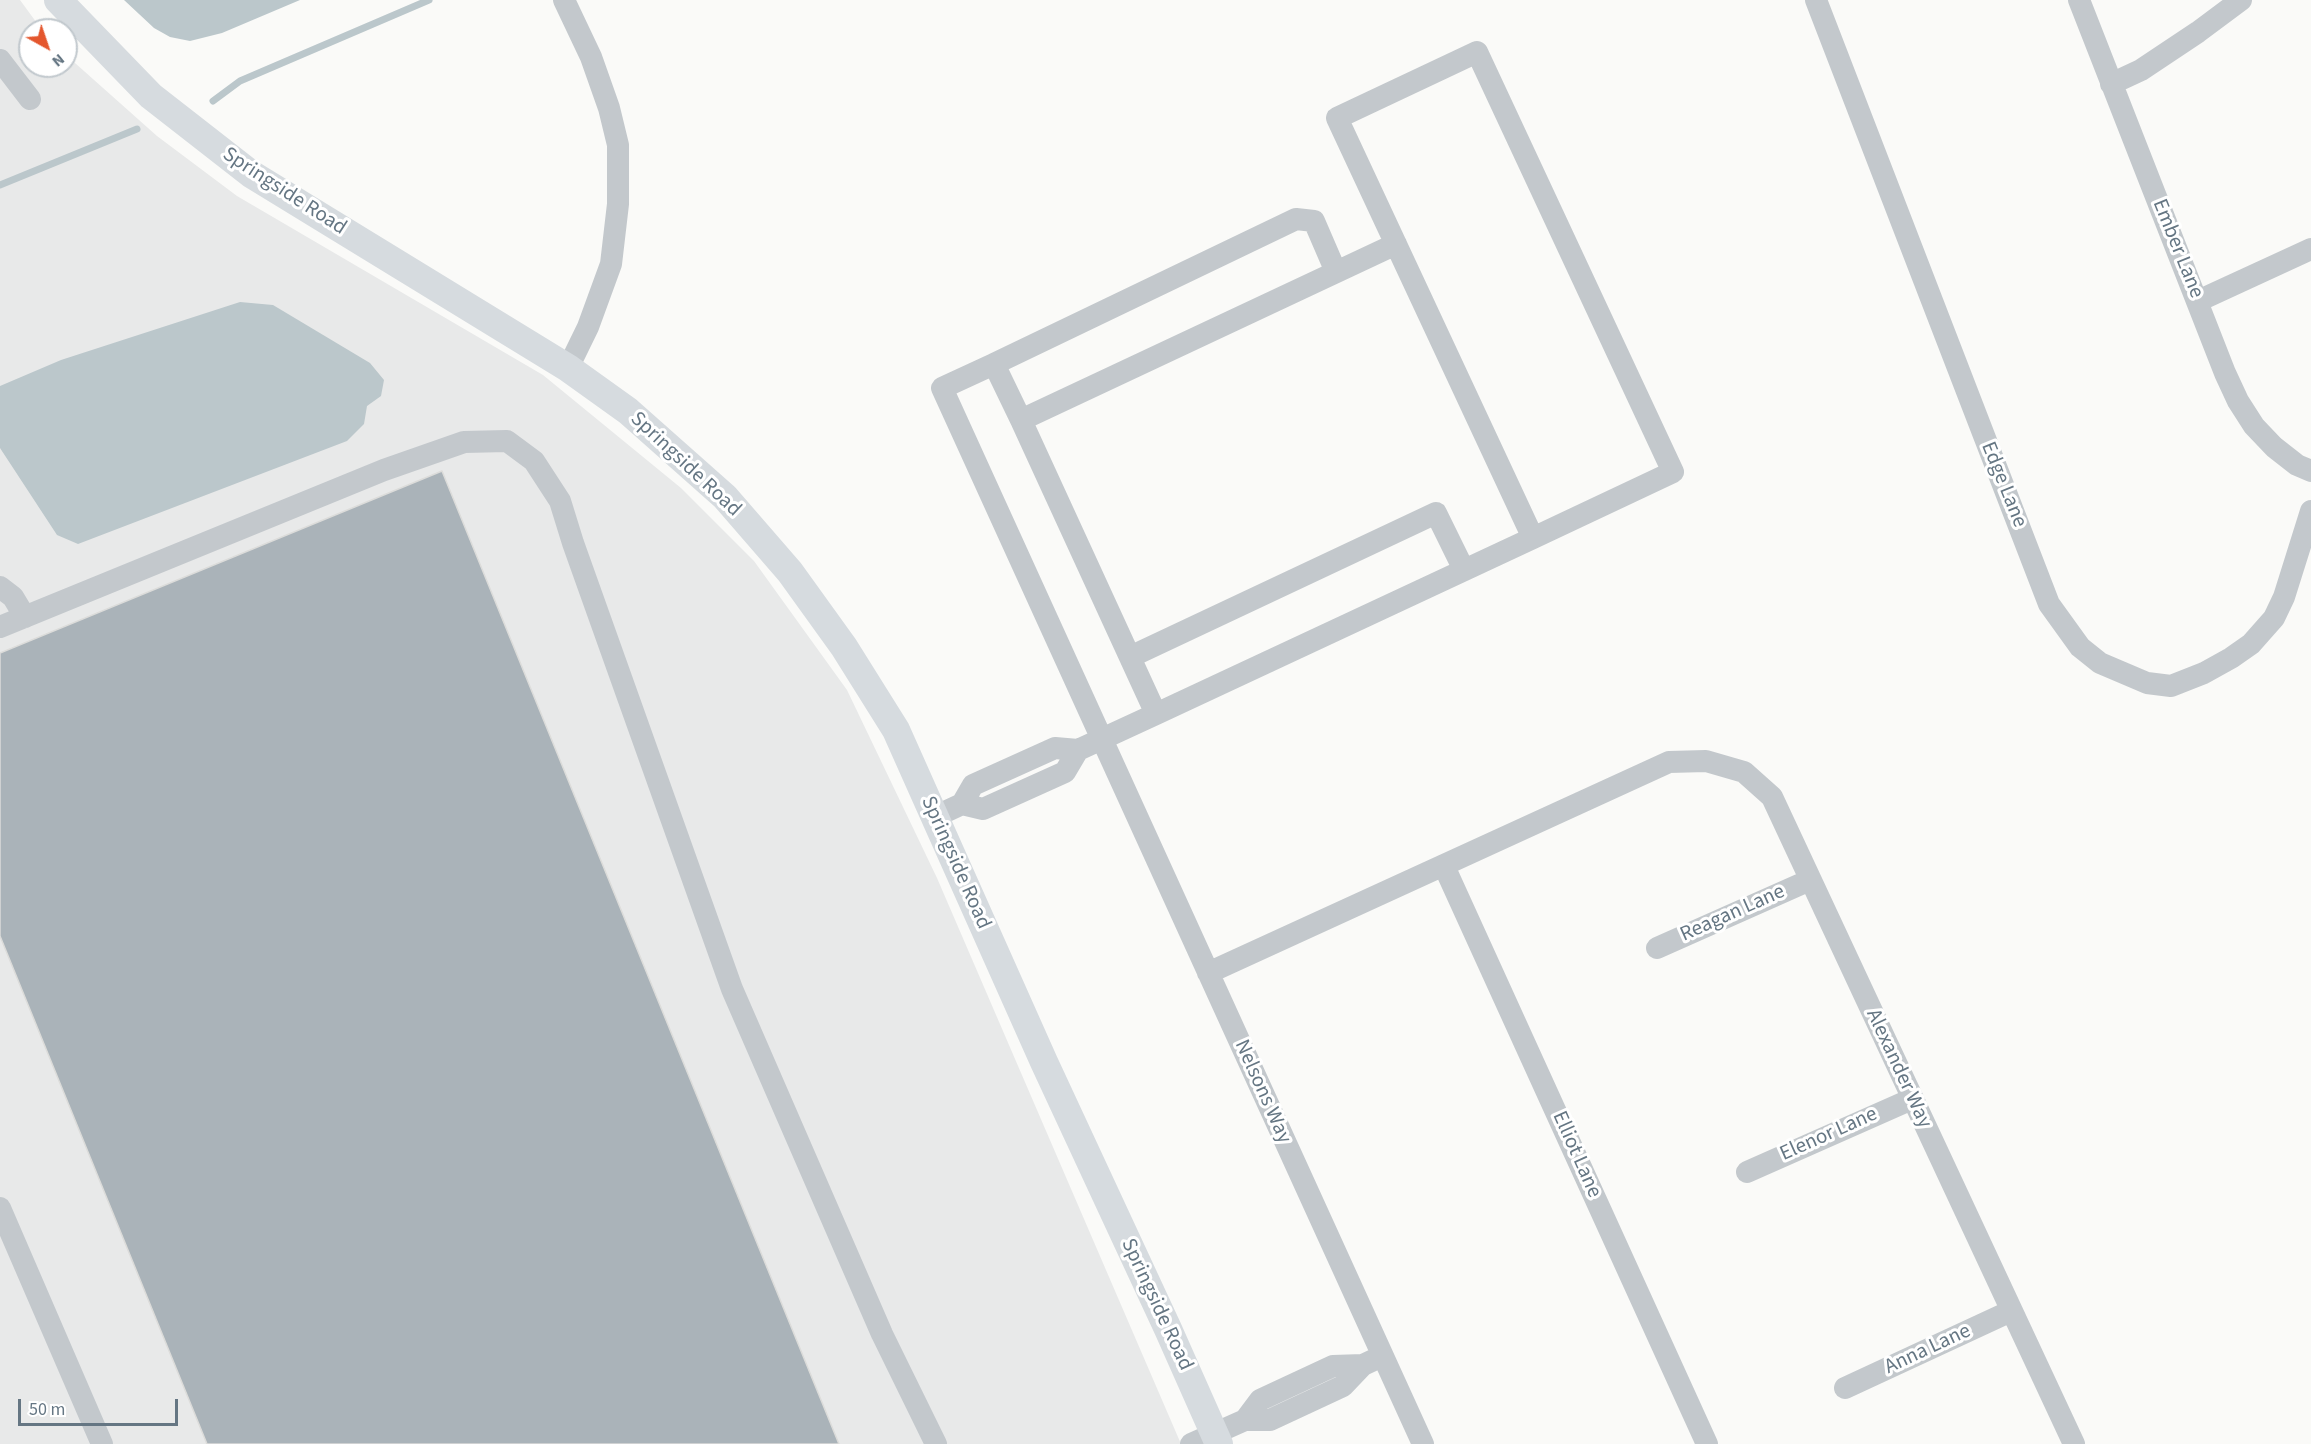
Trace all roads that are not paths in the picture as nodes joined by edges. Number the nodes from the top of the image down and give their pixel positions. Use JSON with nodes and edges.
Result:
{"nodes":[{"id":1,"x":58,"y":0,"type":"edge"},
{"id":2,"x":564,"y":0,"type":"edge"},
{"id":3,"x":1816,"y":0,"type":"edge"},
{"id":4,"x":2079,"y":0,"type":"edge"},
{"id":5,"x":2241,"y":0,"type":"edge"},
{"id":6,"x":0,"y":60,"type":"edge"},
{"id":7,"x":2111,"y":84,"type":"junction"},
{"id":8,"x":30,"y":99,"type":"dead end"},
{"id":9,"x":1396,"y":244,"type":"junction"},
{"id":10,"x":2311,"y":249,"type":"edge"},
{"id":11,"x":1336,"y":272,"type":"junction"},
{"id":12,"x":2198,"y":301,"type":"junction"},
{"id":13,"x":994,"y":364,"type":"junction"},
{"id":14,"x":568,"y":368,"type":"junction"},
{"id":15,"x":1021,"y":420,"type":"junction"},
{"id":16,"x":2311,"y":471,"type":"edge"},
{"id":17,"x":2311,"y":511,"type":"edge"},
{"id":18,"x":1533,"y":538,"type":"junction"},
{"id":19,"x":1464,"y":570,"type":"junction"},
{"id":20,"x":0,"y":587,"type":"edge"},
{"id":21,"x":25,"y":617,"type":"junction"},
{"id":22,"x":0,"y":627,"type":"edge"},
{"id":23,"x":1130,"y":657,"type":"junction"},
{"id":24,"x":1156,"y":714,"type":"junction"},
{"id":25,"x":1102,"y":739,"type":"junction"},
{"id":26,"x":934,"y":817,"type":"junction"},
{"id":27,"x":1444,"y":866,"type":"junction"},
{"id":28,"x":1810,"y":880,"type":"junction"},
{"id":29,"x":1657,"y":948,"type":"dead end"},
{"id":30,"x":1208,"y":972,"type":"junction"},
{"id":31,"x":1912,"y":1099,"type":"junction"},
{"id":32,"x":1747,"y":1172,"type":"dead end"},
{"id":33,"x":0,"y":1208,"type":"edge"},
{"id":34,"x":2012,"y":1311,"type":"junction"},
{"id":35,"x":1372,"y":1360,"type":"junction"},
{"id":36,"x":1845,"y":1388,"type":"dead end"},
{"id":37,"x":1208,"y":1441,"type":"edge"},
{"id":38,"x":102,"y":1444,"type":"edge"},
{"id":39,"x":936,"y":1444,"type":"edge"},
{"id":40,"x":1423,"y":1444,"type":"edge"},
{"id":41,"x":1707,"y":1444,"type":"edge"},
{"id":42,"x":2074,"y":1444,"type":"edge"}],
"edges":[{"from":1,"to":14,"type":"main road","name":"Springside Road"},
{"from":2,"to":14,"type":"street"},
{"from":3,"to":17,"type":"street","name":"Edge Lane"},
{"from":4,"to":7,"type":"street","name":"Ember Lane"},
{"from":5,"to":7,"type":"street"},
{"from":6,"to":8,"type":"street"},
{"from":7,"to":12,"type":"street","name":"Ember Lane"},
{"from":9,"to":11,"type":"street"},
{"from":9,"to":18,"type":"street"},
{"from":9,"to":18,"type":"street"},
{"from":10,"to":12,"type":"street"},
{"from":11,"to":13,"type":"street"},
{"from":11,"to":15,"type":"street"},
{"from":12,"to":16,"type":"street","name":"Ember Lane"},
{"from":13,"to":15,"type":"street"},
{"from":13,"to":25,"type":"street","name":"Nelsons Way"},
{"from":14,"to":26,"type":"main road","name":"Springside Road"},
{"from":15,"to":23,"type":"street"},
{"from":18,"to":19,"type":"street"},
{"from":19,"to":23,"type":"street"},
{"from":19,"to":24,"type":"street"},
{"from":20,"to":21,"type":"street"},
{"from":21,"to":22,"type":"street"},
{"from":21,"to":39,"type":"street"},
{"from":23,"to":24,"type":"street"},
{"from":24,"to":25,"type":"street"},
{"from":25,"to":26,"type":"street"},
{"from":25,"to":30,"type":"street","name":"Nelsons Way"},
{"from":26,"to":37,"type":"main road","name":"Springside Road"},
{"from":27,"to":28,"type":"street","name":"Alexander Way"},
{"from":27,"to":30,"type":"street"},
{"from":27,"to":41,"type":"street","name":"Elliot Lane"},
{"from":28,"to":29,"type":"street","name":"Reagan Lane"},
{"from":28,"to":31,"type":"street","name":"Alexander Way"},
{"from":30,"to":35,"type":"street","name":"Nelsons Way"},
{"from":31,"to":32,"type":"street","name":"Elenor Lane"},
{"from":31,"to":34,"type":"street","name":"Alexander Way"},
{"from":33,"to":38,"type":"street"},
{"from":34,"to":36,"type":"street","name":"Anna Lane"},
{"from":34,"to":42,"type":"street","name":"Alexander Way"},
{"from":35,"to":37,"type":"street"},
{"from":35,"to":40,"type":"street","name":"Nelsons Way"}]}
